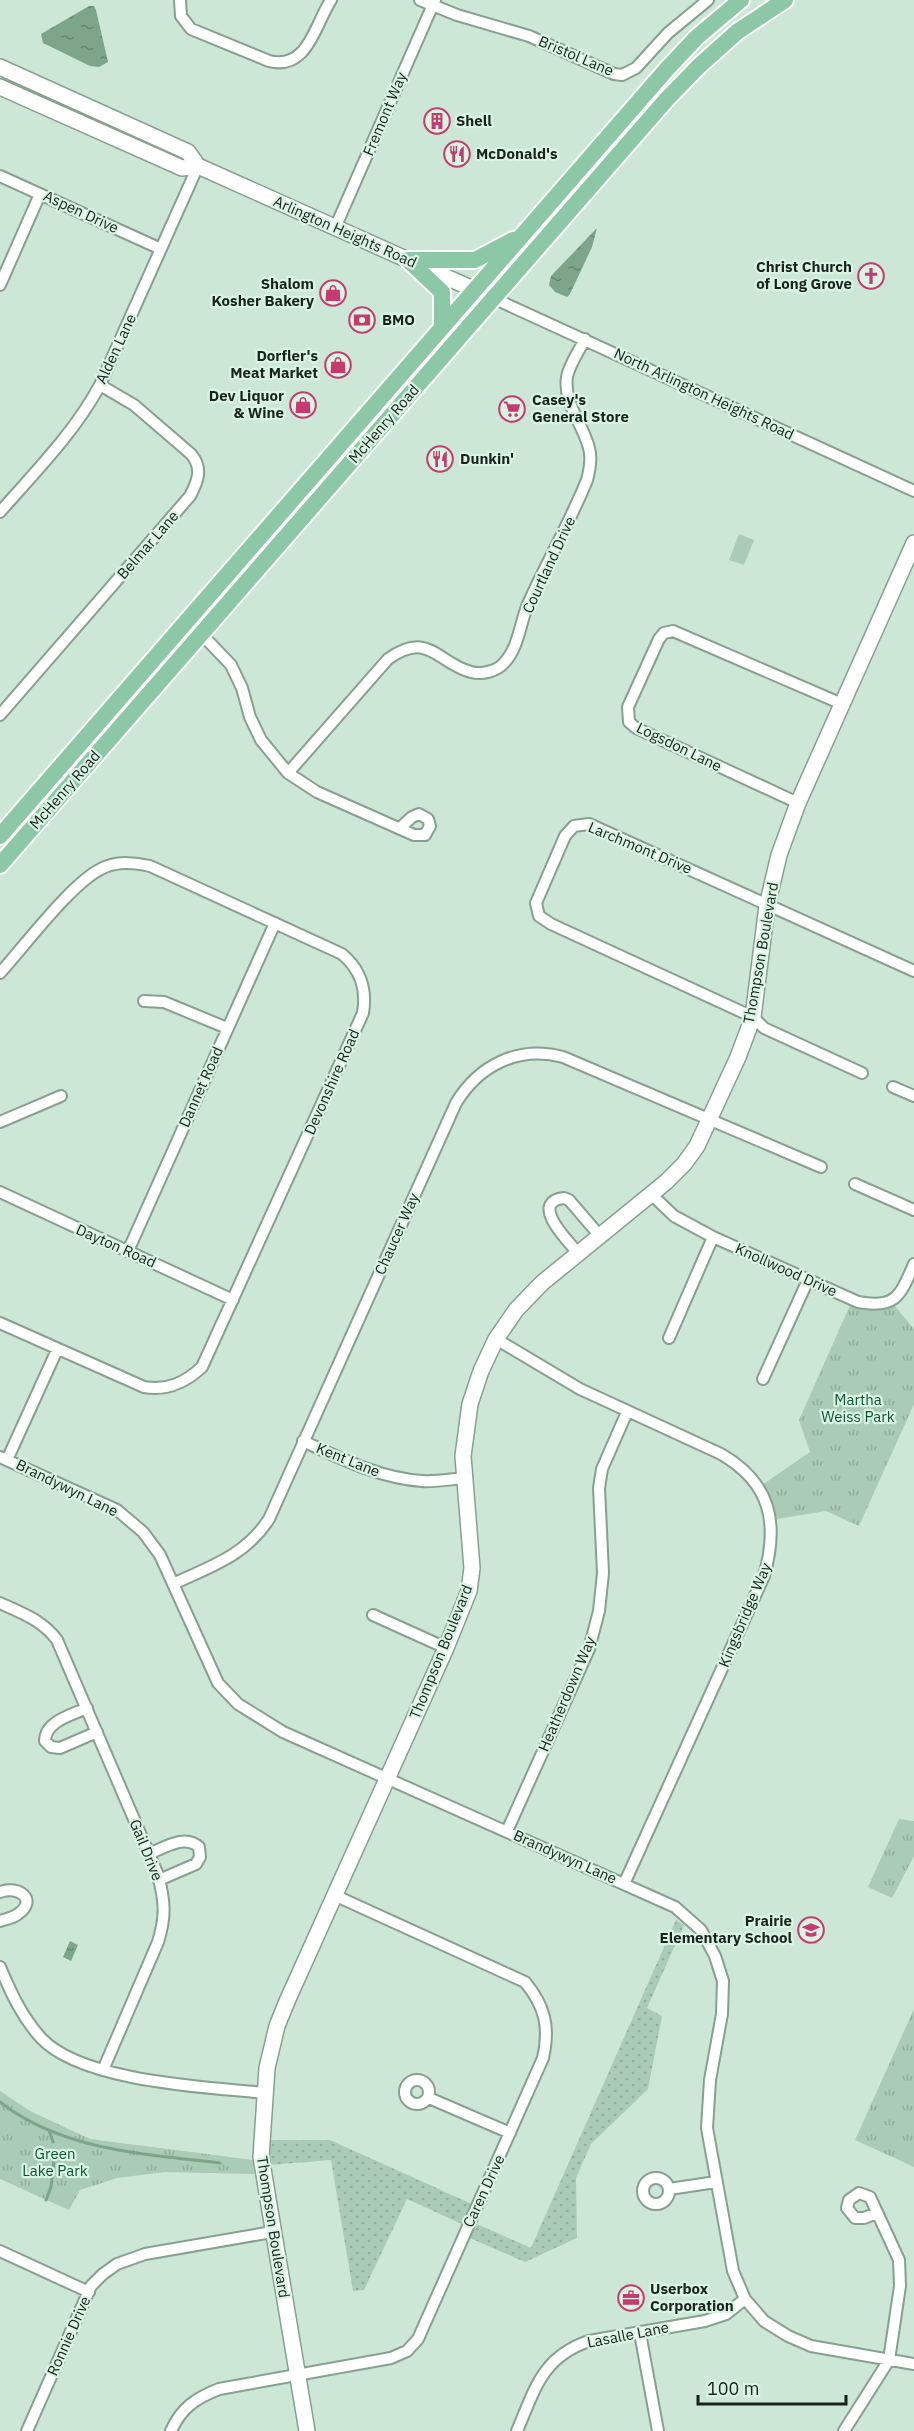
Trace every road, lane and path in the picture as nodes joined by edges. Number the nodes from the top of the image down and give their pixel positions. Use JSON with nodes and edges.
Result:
{"nodes":[{"id":1,"x":180,"y":0,"type":"edge"},
{"id":2,"x":331,"y":0,"type":"edge"},
{"id":3,"x":420,"y":0,"type":"edge"},
{"id":4,"x":708,"y":0,"type":"edge"},
{"id":5,"x":741,"y":0,"type":"edge"},
{"id":6,"x":785,"y":0,"type":"edge"},
{"id":7,"x":433,"y":3,"type":"edge"},
{"id":8,"x":0,"y":67,"type":"edge"},
{"id":9,"x":0,"y":87,"type":"edge"},
{"id":10,"x":198,"y":166,"type":"junction"},
{"id":11,"x":0,"y":176,"type":"edge"},
{"id":12,"x":40,"y":194,"type":"junction"},
{"id":13,"x":335,"y":228,"type":"junction"},
{"id":14,"x":525,"y":234,"type":"junction"},
{"id":15,"x":161,"y":249,"type":"junction"},
{"id":16,"x":408,"y":260,"type":"junction"},
{"id":17,"x":0,"y":285,"type":"edge"},
{"id":18,"x":474,"y":289,"type":"junction"},
{"id":19,"x":493,"y":298,"type":"junction"},
{"id":20,"x":442,"y":327,"type":"junction"},
{"id":21,"x":585,"y":339,"type":"junction"},
{"id":22,"x":100,"y":385,"type":"junction"},
{"id":23,"x":914,"y":491,"type":"edge"},
{"id":24,"x":0,"y":512,"type":"edge"},
{"id":25,"x":914,"y":543,"type":"edge"},
{"id":26,"x":189,"y":621,"type":"junction"},
{"id":27,"x":203,"y":633,"type":"junction"},
{"id":28,"x":842,"y":704,"type":"junction"},
{"id":29,"x":0,"y":715,"type":"edge"},
{"id":30,"x":288,"y":773,"type":"junction"},
{"id":31,"x":798,"y":803,"type":"junction"},
{"id":32,"x":400,"y":828,"type":"dead end"},
{"id":33,"x":0,"y":836,"type":"edge"},
{"id":34,"x":0,"y":865,"type":"edge"},
{"id":35,"x":768,"y":906,"type":"junction"},
{"id":36,"x":275,"y":923,"type":"junction"},
{"id":37,"x":0,"y":956,"type":"edge"},
{"id":38,"x":9,"y":963,"type":"junction"},
{"id":39,"x":914,"y":971,"type":"edge"},
{"id":40,"x":0,"y":973,"type":"edge"},
{"id":41,"x":144,"y":1001,"type":"dead end"},
{"id":42,"x":753,"y":1017,"type":"junction"},
{"id":43,"x":227,"y":1028,"type":"junction"},
{"id":44,"x":862,"y":1073,"type":"dead end"},
{"id":45,"x":893,"y":1087,"type":"dead end"},
{"id":46,"x":61,"y":1096,"type":"dead end"},
{"id":47,"x":914,"y":1096,"type":"edge"},
{"id":48,"x":711,"y":1119,"type":"junction"},
{"id":49,"x":0,"y":1122,"type":"edge"},
{"id":50,"x":821,"y":1167,"type":"dead end"},
{"id":51,"x":855,"y":1184,"type":"dead end"},
{"id":52,"x":0,"y":1192,"type":"edge"},
{"id":53,"x":651,"y":1194,"type":"junction"},
{"id":54,"x":914,"y":1210,"type":"edge"},
{"id":55,"x":600,"y":1236,"type":"junction"},
{"id":56,"x":713,"y":1237,"type":"junction"},
{"id":57,"x":128,"y":1251,"type":"junction"},
{"id":58,"x":578,"y":1253,"type":"junction"},
{"id":59,"x":914,"y":1264,"type":"edge"},
{"id":60,"x":807,"y":1280,"type":"junction"},
{"id":61,"x":233,"y":1300,"type":"junction"},
{"id":62,"x":0,"y":1323,"type":"edge"},
{"id":63,"x":669,"y":1338,"type":"dead end"},
{"id":64,"x":496,"y":1339,"type":"junction"},
{"id":65,"x":57,"y":1350,"type":"junction"},
{"id":66,"x":763,"y":1379,"type":"dead end"},
{"id":67,"x":627,"y":1412,"type":"junction"},
{"id":68,"x":303,"y":1441,"type":"junction"},
{"id":69,"x":4,"y":1458,"type":"edge"},
{"id":70,"x":465,"y":1478,"type":"junction"},
{"id":71,"x":173,"y":1584,"type":"junction"},
{"id":72,"x":0,"y":1603,"type":"edge"},
{"id":73,"x":373,"y":1615,"type":"dead end"},
{"id":74,"x":446,"y":1648,"type":"junction"},
{"id":75,"x":87,"y":1708,"type":"junction"},
{"id":76,"x":97,"y":1732,"type":"junction"},
{"id":77,"x":388,"y":1777,"type":"junction"},
{"id":78,"x":507,"y":1831,"type":"junction"},
{"id":79,"x":148,"y":1854,"type":"junction"},
{"id":80,"x":159,"y":1880,"type":"junction"},
{"id":81,"x":624,"y":1884,"type":"junction"},
{"id":82,"x":0,"y":1892,"type":"edge"},
{"id":83,"x":334,"y":1895,"type":"junction"},
{"id":84,"x":0,"y":1921,"type":"edge"},
{"id":85,"x":0,"y":1967,"type":"edge"},
{"id":86,"x":104,"y":2070,"type":"junction"},
{"id":87,"x":265,"y":2093,"type":"junction"},
{"id":88,"x":429,"y":2098,"type":"dead end"},
{"id":89,"x":510,"y":2133,"type":"junction"},
{"id":90,"x":716,"y":2182,"type":"junction"},
{"id":91,"x":669,"y":2189,"type":"dead end"},
{"id":92,"x":877,"y":2213,"type":"dead end"},
{"id":93,"x":272,"y":2232,"type":"junction"},
{"id":94,"x":0,"y":2252,"type":"edge"},
{"id":95,"x":89,"y":2292,"type":"junction"},
{"id":96,"x":745,"y":2299,"type":"junction"},
{"id":97,"x":640,"y":2333,"type":"junction"},
{"id":98,"x":889,"y":2360,"type":"junction"},
{"id":99,"x":914,"y":2364,"type":"edge"},
{"id":100,"x":297,"y":2375,"type":"junction"},
{"id":101,"x":27,"y":2431,"type":"edge"},
{"id":102,"x":171,"y":2431,"type":"edge"},
{"id":103,"x":307,"y":2431,"type":"edge"},
{"id":104,"x":517,"y":2431,"type":"edge"},
{"id":105,"x":658,"y":2431,"type":"edge"},
{"id":106,"x":844,"y":2431,"type":"edge"}],
"edges":[{"from":1,"to":2,"type":"street"},
{"from":3,"to":7,"type":"street","name":"Bristol Lane"},
{"from":4,"to":7,"type":"street","name":"Bristol Lane"},
{"from":5,"to":14,"type":"main road","name":"McHenry Road"},
{"from":6,"to":19,"type":"main road","name":"McHenry Road"},
{"from":7,"to":13,"type":"street","name":"Fremont Way"},
{"from":8,"to":10,"type":"street","name":"Arlington Heights Road"},
{"from":9,"to":10,"type":"street","name":"Arlington Heights Road"},
{"from":10,"to":13,"type":"street","name":"Arlington Heights Road"},
{"from":10,"to":15,"type":"street","name":"Alden Lane"},
{"from":11,"to":12,"type":"street","name":"Aspen Drive"},
{"from":12,"to":15,"type":"street","name":"Aspen Drive"},
{"from":12,"to":17,"type":"street"},
{"from":13,"to":16,"type":"street","name":"Arlington Heights Road"},
{"from":14,"to":16,"type":"main road"},
{"from":14,"to":18,"type":"main road","name":"McHenry Road"},
{"from":15,"to":22,"type":"street","name":"Alden Lane"},
{"from":16,"to":18,"type":"street","name":"Arlington Heights Road"},
{"from":16,"to":20,"type":"main road"},
{"from":18,"to":19,"type":"street","name":"Arlington Heights Road"},
{"from":18,"to":20,"type":"main road","name":"McHenry Road"},
{"from":19,"to":21,"type":"street","name":"North Arlington Heights Road"},
{"from":19,"to":27,"type":"main road","name":"McHenry Road"},
{"from":20,"to":26,"type":"main road","name":"McHenry Road"},
{"from":21,"to":23,"type":"street","name":"North Arlington Heights Road"},
{"from":21,"to":30,"type":"street","name":"Courtland Drive"},
{"from":22,"to":24,"type":"street","name":"Alden Lane"},
{"from":22,"to":29,"type":"street","name":"Belmar Lane"},
{"from":25,"to":28,"type":"street","name":"Thompson Boulevard"},
{"from":26,"to":27,"type":"street"},
{"from":26,"to":33,"type":"main road","name":"McHenry Road"},
{"from":27,"to":30,"type":"street"},
{"from":27,"to":34,"type":"main road","name":"McHenry Road"},
{"from":28,"to":31,"type":"street","name":"Thompson Boulevard"},
{"from":28,"to":31,"type":"street","name":"Logsdon Lane"},
{"from":30,"to":32,"type":"street"},
{"from":31,"to":35,"type":"street","name":"Thompson Boulevard"},
{"from":35,"to":39,"type":"street","name":"Larchmont Drive"},
{"from":35,"to":42,"type":"street","name":"Thompson Boulevard"},
{"from":35,"to":42,"type":"street","name":"Larchmont Drive"},
{"from":36,"to":38,"type":"street","name":"Devonshire Road"},
{"from":36,"to":43,"type":"street","name":"Dannet Road"},
{"from":36,"to":61,"type":"street","name":"Devonshire Road"},
{"from":37,"to":38,"type":"street"},
{"from":38,"to":40,"type":"street","name":"Devonshire Road"},
{"from":41,"to":43,"type":"street"},
{"from":42,"to":44,"type":"street","name":"Larchmont Drive"},
{"from":42,"to":48,"type":"street","name":"Thompson Boulevard"},
{"from":43,"to":57,"type":"street","name":"Dannet Road"},
{"from":45,"to":47,"type":"street"},
{"from":46,"to":49,"type":"street"},
{"from":48,"to":50,"type":"street","name":"Chaucer Way"},
{"from":48,"to":53,"type":"street","name":"Thompson Boulevard"},
{"from":48,"to":68,"type":"street","name":"Chaucer Way"},
{"from":51,"to":54,"type":"street"},
{"from":52,"to":57,"type":"street","name":"Dayton Road"},
{"from":53,"to":55,"type":"street","name":"Thompson Boulevard"},
{"from":53,"to":56,"type":"street","name":"Knollwood Drive"},
{"from":55,"to":58,"type":"street","name":"Thompson Boulevard"},
{"from":55,"to":58,"type":"street"},
{"from":56,"to":60,"type":"street","name":"Knollwood Drive"},
{"from":56,"to":63,"type":"street"},
{"from":57,"to":61,"type":"street","name":"Dayton Road"},
{"from":58,"to":64,"type":"street","name":"Thompson Boulevard"},
{"from":59,"to":60,"type":"street","name":"Knollwood Drive"},
{"from":60,"to":66,"type":"street"},
{"from":61,"to":65,"type":"street","name":"Devonshire Road"},
{"from":62,"to":65,"type":"street","name":"Devonshire Road"},
{"from":64,"to":67,"type":"street","name":"Kingsbridge Way"},
{"from":64,"to":70,"type":"street","name":"Thompson Boulevard"},
{"from":65,"to":69,"type":"street"},
{"from":67,"to":78,"type":"street","name":"Heatherdown Way"},
{"from":67,"to":81,"type":"street","name":"Kingsbridge Way"},
{"from":68,"to":70,"type":"street","name":"Kent Lane"},
{"from":68,"to":71,"type":"street","name":"Chaucer Way"},
{"from":69,"to":71,"type":"street","name":"Brandywyn Lane"},
{"from":70,"to":74,"type":"street","name":"Thompson Boulevard"},
{"from":71,"to":77,"type":"street","name":"Brandywyn Lane"},
{"from":72,"to":75,"type":"street","name":"Gail Drive"},
{"from":73,"to":74,"type":"street"},
{"from":74,"to":77,"type":"street","name":"Thompson Boulevard"},
{"from":75,"to":76,"type":"street","name":"Gail Drive"},
{"from":75,"to":76,"type":"street"},
{"from":76,"to":79,"type":"street","name":"Gail Drive"},
{"from":77,"to":78,"type":"street","name":"Brandywyn Lane"},
{"from":77,"to":83,"type":"street","name":"Thompson Boulevard"},
{"from":78,"to":81,"type":"street","name":"Brandywyn Lane"},
{"from":79,"to":80,"type":"street","name":"Gail Drive"},
{"from":79,"to":80,"type":"street"},
{"from":80,"to":86,"type":"street","name":"Gail Drive"},
{"from":81,"to":90,"type":"street","name":"Brandywyn Lane"},
{"from":82,"to":84,"type":"street"},
{"from":83,"to":87,"type":"street","name":"Thompson Boulevard"},
{"from":83,"to":89,"type":"street","name":"Caren Drive"},
{"from":85,"to":86,"type":"street"},
{"from":86,"to":87,"type":"street"},
{"from":87,"to":93,"type":"street","name":"Thompson Boulevard"},
{"from":88,"to":89,"type":"street"},
{"from":89,"to":100,"type":"street","name":"Caren Drive"},
{"from":90,"to":91,"type":"street"},
{"from":90,"to":96,"type":"street","name":"Brandywyn Lane"},
{"from":92,"to":98,"type":"street"},
{"from":93,"to":95,"type":"street","name":"Ronnie Drive"},
{"from":93,"to":100,"type":"street","name":"Thompson Boulevard"},
{"from":94,"to":95,"type":"street"},
{"from":95,"to":101,"type":"street","name":"Ronnie Drive"},
{"from":96,"to":97,"type":"street","name":"Lasalle Lane"},
{"from":96,"to":98,"type":"street","name":"Brandywyn Lane"},
{"from":97,"to":104,"type":"street","name":"Lasalle Lane"},
{"from":97,"to":105,"type":"street"},
{"from":98,"to":99,"type":"street","name":"Brandywyn Lane"},
{"from":98,"to":106,"type":"street"},
{"from":100,"to":102,"type":"street","name":"Caren Drive"},
{"from":100,"to":103,"type":"street","name":"Thompson Boulevard"}]}
